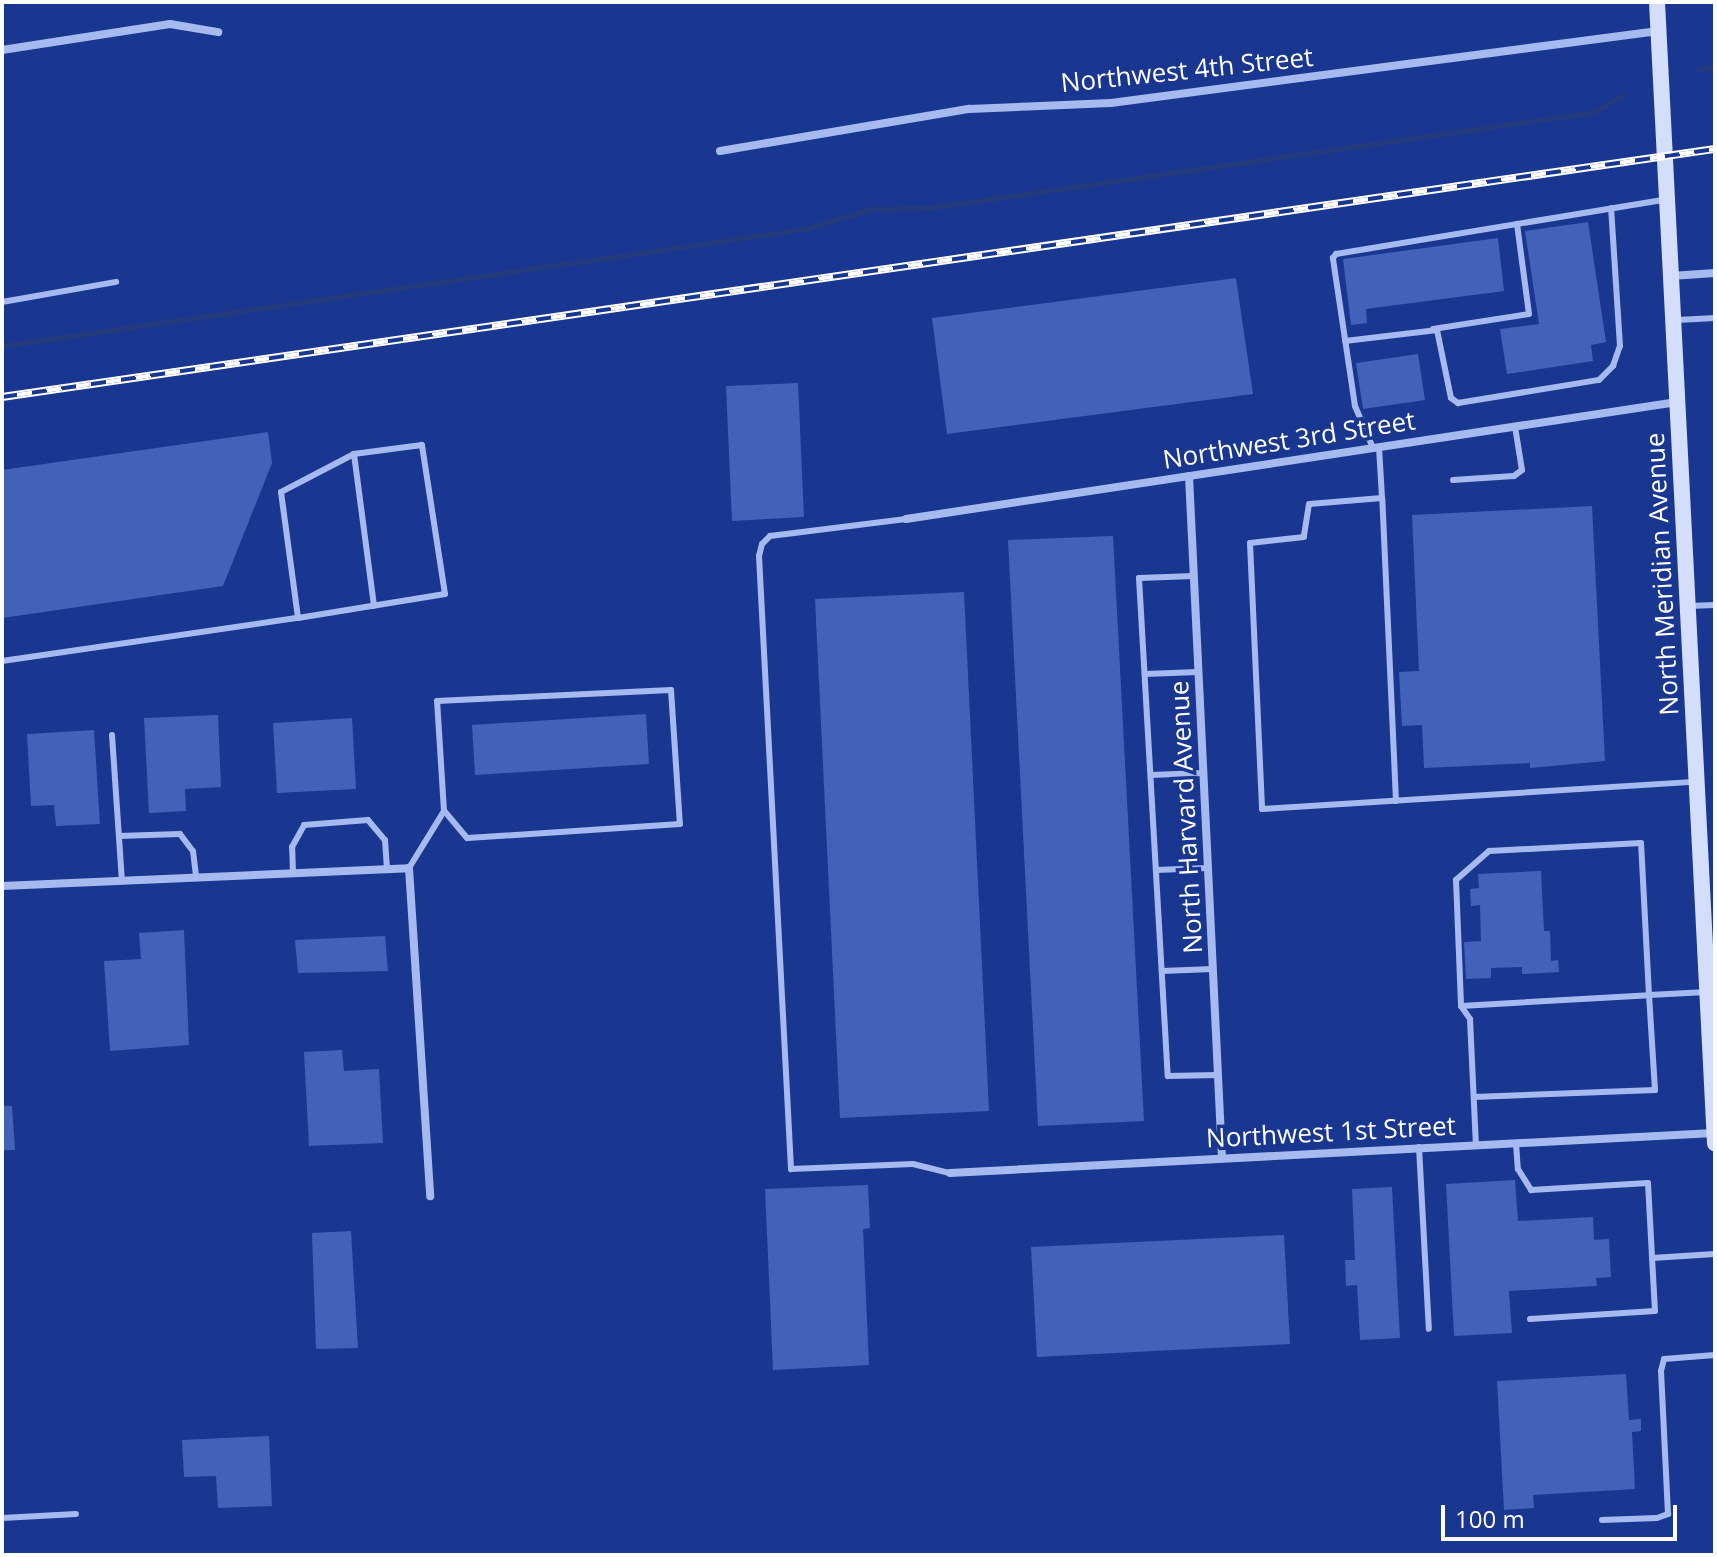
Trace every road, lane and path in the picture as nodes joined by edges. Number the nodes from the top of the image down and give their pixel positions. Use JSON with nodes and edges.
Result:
{"nodes":[{"id":1,"x":1657,"y":2,"type":"edge"},
{"id":2,"x":1659,"y":30,"type":"junction"},
{"id":3,"x":218,"y":32,"type":"dead end"},
{"id":4,"x":2,"y":50,"type":"edge"},
{"id":5,"x":720,"y":151,"type":"dead end"},
{"id":6,"x":1667,"y":199,"type":"junction"},
{"id":7,"x":1611,"y":208,"type":"junction"},
{"id":8,"x":1517,"y":224,"type":"junction"},
{"id":9,"x":1715,"y":273,"type":"edge"},
{"id":10,"x":1671,"y":276,"type":"junction"},
{"id":11,"x":116,"y":282,"type":"dead end"},
{"id":12,"x":2,"y":302,"type":"edge"},
{"id":13,"x":1715,"y":318,"type":"edge"},
{"id":14,"x":1673,"y":320,"type":"junction"},
{"id":15,"x":1433,"y":329,"type":"junction"},
{"id":16,"x":1345,"y":341,"type":"junction"},
{"id":17,"x":1678,"y":402,"type":"junction"},
{"id":18,"x":1515,"y":427,"type":"junction"},
{"id":19,"x":1376,"y":447,"type":"junction"},
{"id":20,"x":354,"y":454,"type":"junction"},
{"id":21,"x":1189,"y":476,"type":"junction"},
{"id":22,"x":1453,"y":480,"type":"dead end"},
{"id":23,"x":1382,"y":498,"type":"junction"},
{"id":24,"x":906,"y":519,"type":"joint"},
{"id":25,"x":1194,"y":576,"type":"junction"},
{"id":26,"x":1715,"y":605,"type":"edge"},
{"id":27,"x":374,"y":606,"type":"junction"},
{"id":28,"x":1688,"y":606,"type":"junction"},
{"id":29,"x":298,"y":618,"type":"junction"},
{"id":30,"x":2,"y":661,"type":"edge"},
{"id":31,"x":1198,"y":672,"type":"junction"},
{"id":32,"x":1145,"y":674,"type":"junction"},
{"id":33,"x":112,"y":735,"type":"dead end"},
{"id":34,"x":1203,"y":773,"type":"junction"},
{"id":35,"x":1151,"y":775,"type":"junction"},
{"id":36,"x":1697,"y":782,"type":"junction"},
{"id":37,"x":1396,"y":801,"type":"junction"},
{"id":38,"x":444,"y":811,"type":"junction"},
{"id":39,"x":119,"y":836,"type":"junction"},
{"id":40,"x":409,"y":868,"type":"junction"},
{"id":41,"x":1208,"y":868,"type":"junction"},
{"id":42,"x":387,"y":869,"type":"junction"},
{"id":43,"x":1156,"y":870,"type":"junction"},
{"id":44,"x":293,"y":872,"type":"junction"},
{"id":45,"x":196,"y":877,"type":"junction"},
{"id":46,"x":122,"y":880,"type":"junction"},
{"id":47,"x":2,"y":886,"type":"edge"},
{"id":48,"x":1709,"y":913,"type":"edge"},
{"id":49,"x":1213,"y":969,"type":"junction"},
{"id":50,"x":1162,"y":971,"type":"junction"},
{"id":51,"x":1707,"y":992,"type":"junction"},
{"id":52,"x":1649,"y":995,"type":"junction"},
{"id":53,"x":1461,"y":1006,"type":"junction"},
{"id":54,"x":1218,"y":1075,"type":"junction"},
{"id":55,"x":1474,"y":1097,"type":"junction"},
{"id":56,"x":1714,"y":1133,"type":"edge"},
{"id":57,"x":1516,"y":1143,"type":"junction"},
{"id":58,"x":1715,"y":1144,"type":"edge"},
{"id":59,"x":1476,"y":1145,"type":"junction"},
{"id":60,"x":1419,"y":1147,"type":"junction"},
{"id":61,"x":1222,"y":1157,"type":"junction"},
{"id":62,"x":950,"y":1173,"type":"joint"},
{"id":63,"x":430,"y":1196,"type":"dead end"},
{"id":64,"x":1715,"y":1254,"type":"edge"},
{"id":65,"x":1652,"y":1258,"type":"junction"},
{"id":66,"x":1530,"y":1319,"type":"dead end"},
{"id":67,"x":1429,"y":1329,"type":"dead end"},
{"id":68,"x":1715,"y":1355,"type":"edge"},
{"id":69,"x":76,"y":1514,"type":"dead end"},
{"id":70,"x":2,"y":1518,"type":"edge"},
{"id":71,"x":1602,"y":1520,"type":"dead end"}],
"edges":[{"from":1,"to":2,"type":"main road","name":"North Meridian Avenue"},
{"from":2,"to":5,"type":"street","name":"Northwest 4th Street"},
{"from":2,"to":6,"type":"main road","name":"North Meridian Avenue"},
{"from":3,"to":4,"type":"street"},
{"from":6,"to":7,"type":"lane"},
{"from":6,"to":10,"type":"main road","name":"North Meridian Avenue"},
{"from":7,"to":8,"type":"lane"},
{"from":7,"to":15,"type":"lane"},
{"from":8,"to":15,"type":"lane"},
{"from":8,"to":16,"type":"lane"},
{"from":9,"to":10,"type":"street"},
{"from":10,"to":14,"type":"main road","name":"North Meridian Avenue"},
{"from":11,"to":12,"type":"lane"},
{"from":13,"to":14,"type":"lane"},
{"from":14,"to":17,"type":"main road","name":"North Meridian Avenue"},
{"from":15,"to":16,"type":"lane"},
{"from":16,"to":19,"type":"lane"},
{"from":17,"to":18,"type":"street","name":"Northwest 3rd Street"},
{"from":17,"to":28,"type":"main road","name":"North Meridian Avenue"},
{"from":18,"to":19,"type":"street","name":"Northwest 3rd Street"},
{"from":18,"to":22,"type":"lane"},
{"from":19,"to":21,"type":"street","name":"Northwest 3rd Street"},
{"from":19,"to":23,"type":"lane"},
{"from":20,"to":27,"type":"lane"},
{"from":20,"to":27,"type":"lane"},
{"from":20,"to":29,"type":"lane"},
{"from":21,"to":24,"type":"street","name":"Northwest 3rd Street"},
{"from":21,"to":25,"type":"street","name":"North Harvard Avenue"},
{"from":23,"to":37,"type":"lane"},
{"from":23,"to":37,"type":"lane"},
{"from":24,"to":62,"type":"lane"},
{"from":25,"to":31,"type":"street","name":"North Harvard Avenue"},
{"from":25,"to":32,"type":"lane"},
{"from":26,"to":28,"type":"lane"},
{"from":27,"to":29,"type":"lane"},
{"from":28,"to":36,"type":"main road","name":"North Meridian Avenue"},
{"from":29,"to":30,"type":"lane"},
{"from":31,"to":32,"type":"lane"},
{"from":31,"to":34,"type":"street","name":"North Harvard Avenue"},
{"from":32,"to":35,"type":"lane"},
{"from":33,"to":39,"type":"lane"},
{"from":34,"to":35,"type":"lane"},
{"from":34,"to":41,"type":"street","name":"North Harvard Avenue"},
{"from":35,"to":43,"type":"lane"},
{"from":36,"to":37,"type":"lane"},
{"from":36,"to":48,"type":"main road","name":"North Meridian Avenue"},
{"from":38,"to":38,"type":"lane"},
{"from":38,"to":40,"type":"lane"},
{"from":39,"to":45,"type":"lane"},
{"from":39,"to":46,"type":"lane"},
{"from":40,"to":42,"type":"street"},
{"from":40,"to":63,"type":"street"},
{"from":41,"to":43,"type":"lane"},
{"from":41,"to":49,"type":"street","name":"North Harvard Avenue"},
{"from":42,"to":44,"type":"street"},
{"from":42,"to":44,"type":"lane"},
{"from":43,"to":50,"type":"lane"},
{"from":44,"to":45,"type":"street"},
{"from":45,"to":46,"type":"street"},
{"from":46,"to":47,"type":"street"},
{"from":48,"to":51,"type":"main road","name":"North Meridian Avenue"},
{"from":49,"to":50,"type":"lane"},
{"from":49,"to":54,"type":"street","name":"North Harvard Avenue"},
{"from":50,"to":54,"type":"lane"},
{"from":51,"to":52,"type":"lane"},
{"from":51,"to":56,"type":"main road","name":"North Meridian Avenue"},
{"from":52,"to":53,"type":"lane"},
{"from":52,"to":53,"type":"lane"},
{"from":52,"to":55,"type":"lane"},
{"from":53,"to":55,"type":"lane"},
{"from":54,"to":61,"type":"street","name":"North Harvard Avenue"},
{"from":55,"to":59,"type":"lane"},
{"from":56,"to":57,"type":"street","name":"Northwest 1st Street"},
{"from":56,"to":58,"type":"main road","name":"North Meridian Avenue"},
{"from":57,"to":59,"type":"street","name":"Northwest 1st Street"},
{"from":57,"to":65,"type":"lane"},
{"from":59,"to":60,"type":"street","name":"Northwest 1st Street"},
{"from":60,"to":61,"type":"street","name":"Northwest 1st Street"},
{"from":60,"to":67,"type":"lane"},
{"from":61,"to":62,"type":"street","name":"Northwest 1st Street"},
{"from":64,"to":65,"type":"lane"},
{"from":65,"to":66,"type":"lane"},
{"from":68,"to":71,"type":"lane"},
{"from":69,"to":70,"type":"lane"}]}
